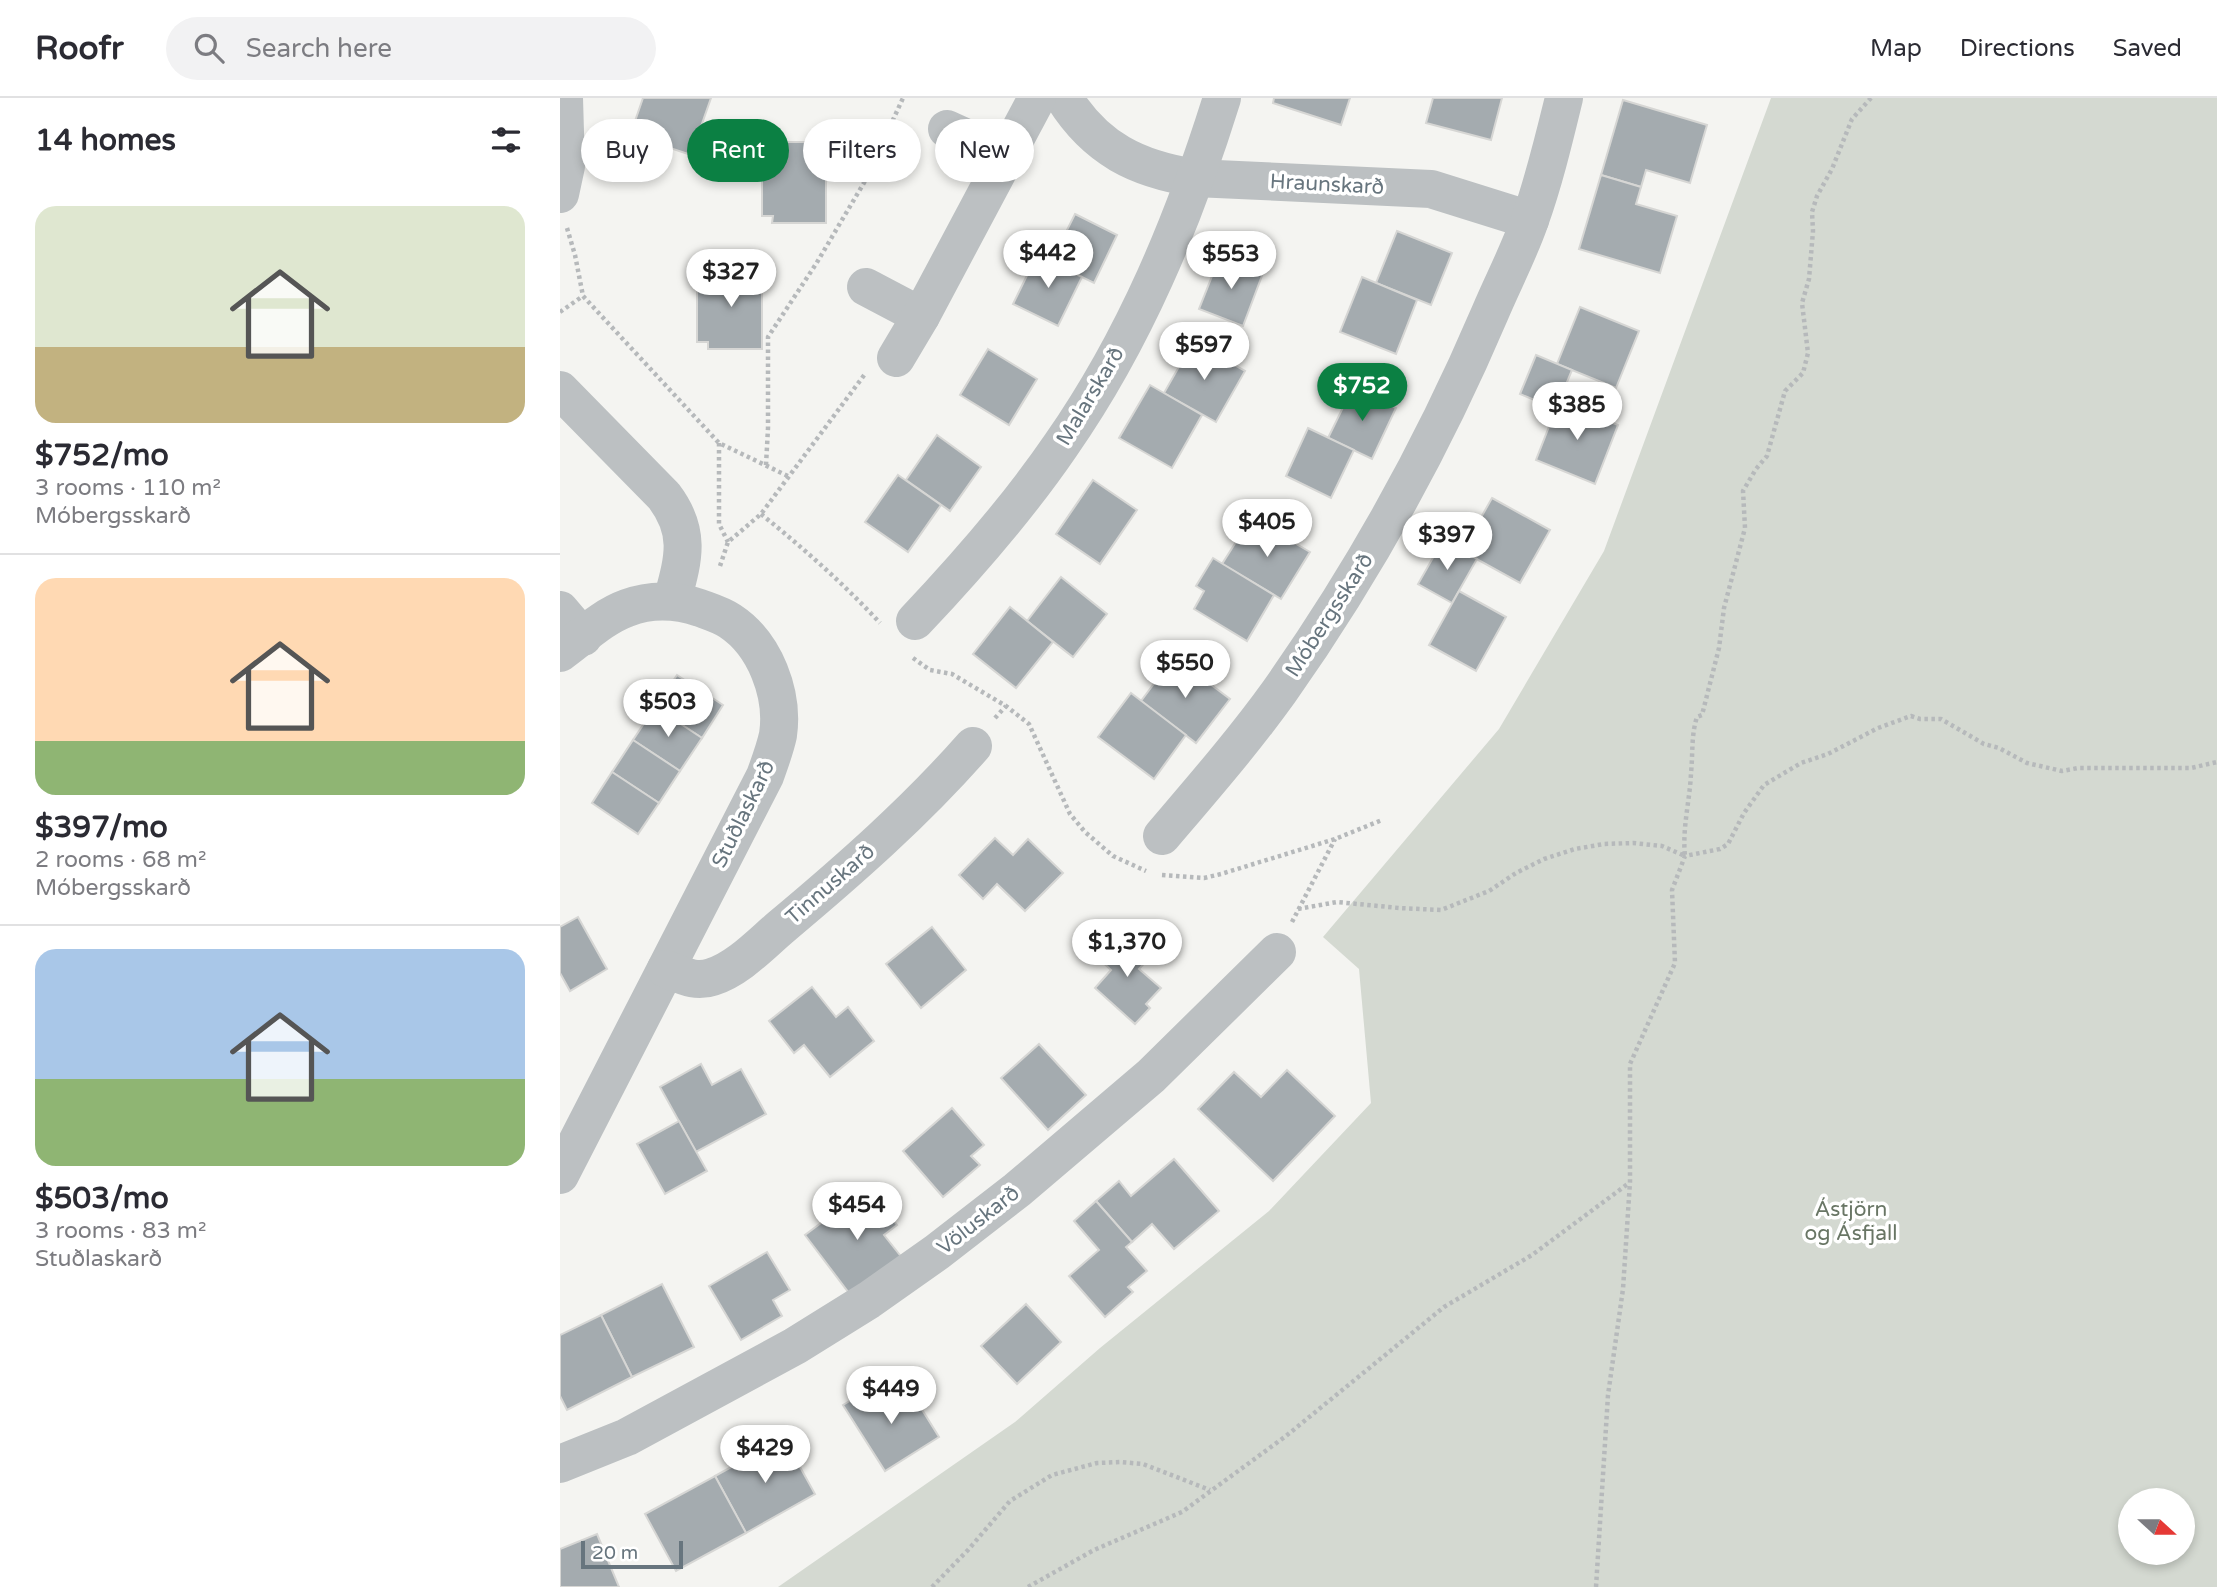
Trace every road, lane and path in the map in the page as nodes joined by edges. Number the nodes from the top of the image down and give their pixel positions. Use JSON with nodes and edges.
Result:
{"nodes":[{"id":1,"x":564,"y":98,"type":"edge"},
{"id":2,"x":903,"y":98,"type":"edge"},
{"id":3,"x":1037,"y":98,"type":"edge"},
{"id":4,"x":1064,"y":98,"type":"edge"},
{"id":5,"x":1222,"y":98,"type":"edge"},
{"id":6,"x":1564,"y":98,"type":"edge"},
{"id":7,"x":1871,"y":98,"type":"edge"},
{"id":8,"x":1026,"y":119,"type":"edge"},
{"id":9,"x":1195,"y":178,"type":"junction"},
{"id":10,"x":992,"y":182,"type":"edge"},
{"id":11,"x":560,"y":194,"type":"edge"},
{"id":12,"x":560,"y":218,"type":"edge"},
{"id":13,"x":1530,"y":220,"type":"junction"},
{"id":14,"x":866,"y":286,"type":"dead end"},
{"id":15,"x":583,"y":296,"type":"junction"},
{"id":16,"x":560,"y":312,"type":"edge"},
{"id":17,"x":921,"y":316,"type":"junction"},
{"id":18,"x":896,"y":358,"type":"joint"},
{"id":19,"x":560,"y":390,"type":"edge"},
{"id":20,"x":719,"y":443,"type":"junction"},
{"id":21,"x":766,"y":465,"type":"junction"},
{"id":22,"x":790,"y":477,"type":"junction"},
{"id":23,"x":761,"y":514,"type":"junction"},
{"id":24,"x":728,"y":542,"type":"junction"},
{"id":25,"x":689,"y":606,"type":"junction"},
{"id":26,"x":915,"y":621,"type":"joint"},
{"id":27,"x":568,"y":633,"type":"edge"},
{"id":28,"x":915,"y":660,"type":"dead end"},
{"id":29,"x":973,"y":746,"type":"dead end"},
{"id":30,"x":2217,"y":762,"type":"edge"},
{"id":31,"x":1382,"y":820,"type":"dead end"},
{"id":32,"x":1162,"y":836,"type":"dead end"},
{"id":33,"x":1335,"y":839,"type":"junction"},
{"id":34,"x":1113,"y":856,"type":"dead end"},
{"id":35,"x":1685,"y":856,"type":"junction"},
{"id":36,"x":1184,"y":877,"type":"dead end"},
{"id":37,"x":1298,"y":909,"type":"junction"},
{"id":38,"x":1276,"y":952,"type":"joint"},
{"id":39,"x":666,"y":969,"type":"junction"},
{"id":40,"x":564,"y":1157,"type":"edge"},
{"id":41,"x":1630,"y":1182,"type":"junction"},
{"id":42,"x":560,"y":1464,"type":"edge"},
{"id":43,"x":1211,"y":1490,"type":"junction"},
{"id":44,"x":932,"y":1587,"type":"edge"},
{"id":45,"x":1028,"y":1587,"type":"edge"},
{"id":46,"x":1596,"y":1587,"type":"edge"}],
"edges":[{"from":1,"to":11,"type":"street"},
{"from":2,"to":21,"type":"path"},
{"from":3,"to":8,"type":"street"},
{"from":4,"to":9,"type":"street","name":"Hraunskarð"},
{"from":5,"to":9,"type":"street","name":"Malarskarð"},
{"from":6,"to":13,"type":"street","name":"Móbergsskarð"},
{"from":7,"to":35,"type":"path"},
{"from":9,"to":13,"type":"street","name":"Hraunskarð"},
{"from":9,"to":26,"type":"street","name":"Malarskarð"},
{"from":10,"to":17,"type":"street"},
{"from":12,"to":15,"type":"path"},
{"from":13,"to":32,"type":"street","name":"Móbergsskarð"},
{"from":14,"to":17,"type":"street"},
{"from":15,"to":16,"type":"path"},
{"from":15,"to":20,"type":"path"},
{"from":17,"to":18,"type":"street"},
{"from":18,"to":22,"type":"path"},
{"from":19,"to":25,"type":"street"},
{"from":20,"to":21,"type":"path"},
{"from":20,"to":24,"type":"path"},
{"from":21,"to":22,"type":"path"},
{"from":22,"to":23,"type":"path"},
{"from":23,"to":24,"type":"path"},
{"from":23,"to":26,"type":"path"},
{"from":24,"to":25,"type":"path"},
{"from":25,"to":27,"type":"street"},
{"from":25,"to":39,"type":"street","name":"Stuðlaskarð"},
{"from":28,"to":34,"type":"path"},
{"from":29,"to":39,"type":"street","name":"Tinnuskarð"},
{"from":30,"to":35,"type":"path"},
{"from":31,"to":33,"type":"path"},
{"from":33,"to":36,"type":"path"},
{"from":33,"to":37,"type":"path"},
{"from":35,"to":37,"type":"path"},
{"from":35,"to":41,"type":"path"},
{"from":37,"to":38,"type":"path"},
{"from":38,"to":42,"type":"street","name":"Völuskarð"},
{"from":39,"to":40,"type":"street","name":"Stuðlaskarð"},
{"from":41,"to":43,"type":"path"},
{"from":41,"to":46,"type":"path"},
{"from":43,"to":44,"type":"path"},
{"from":43,"to":45,"type":"path"}]}
